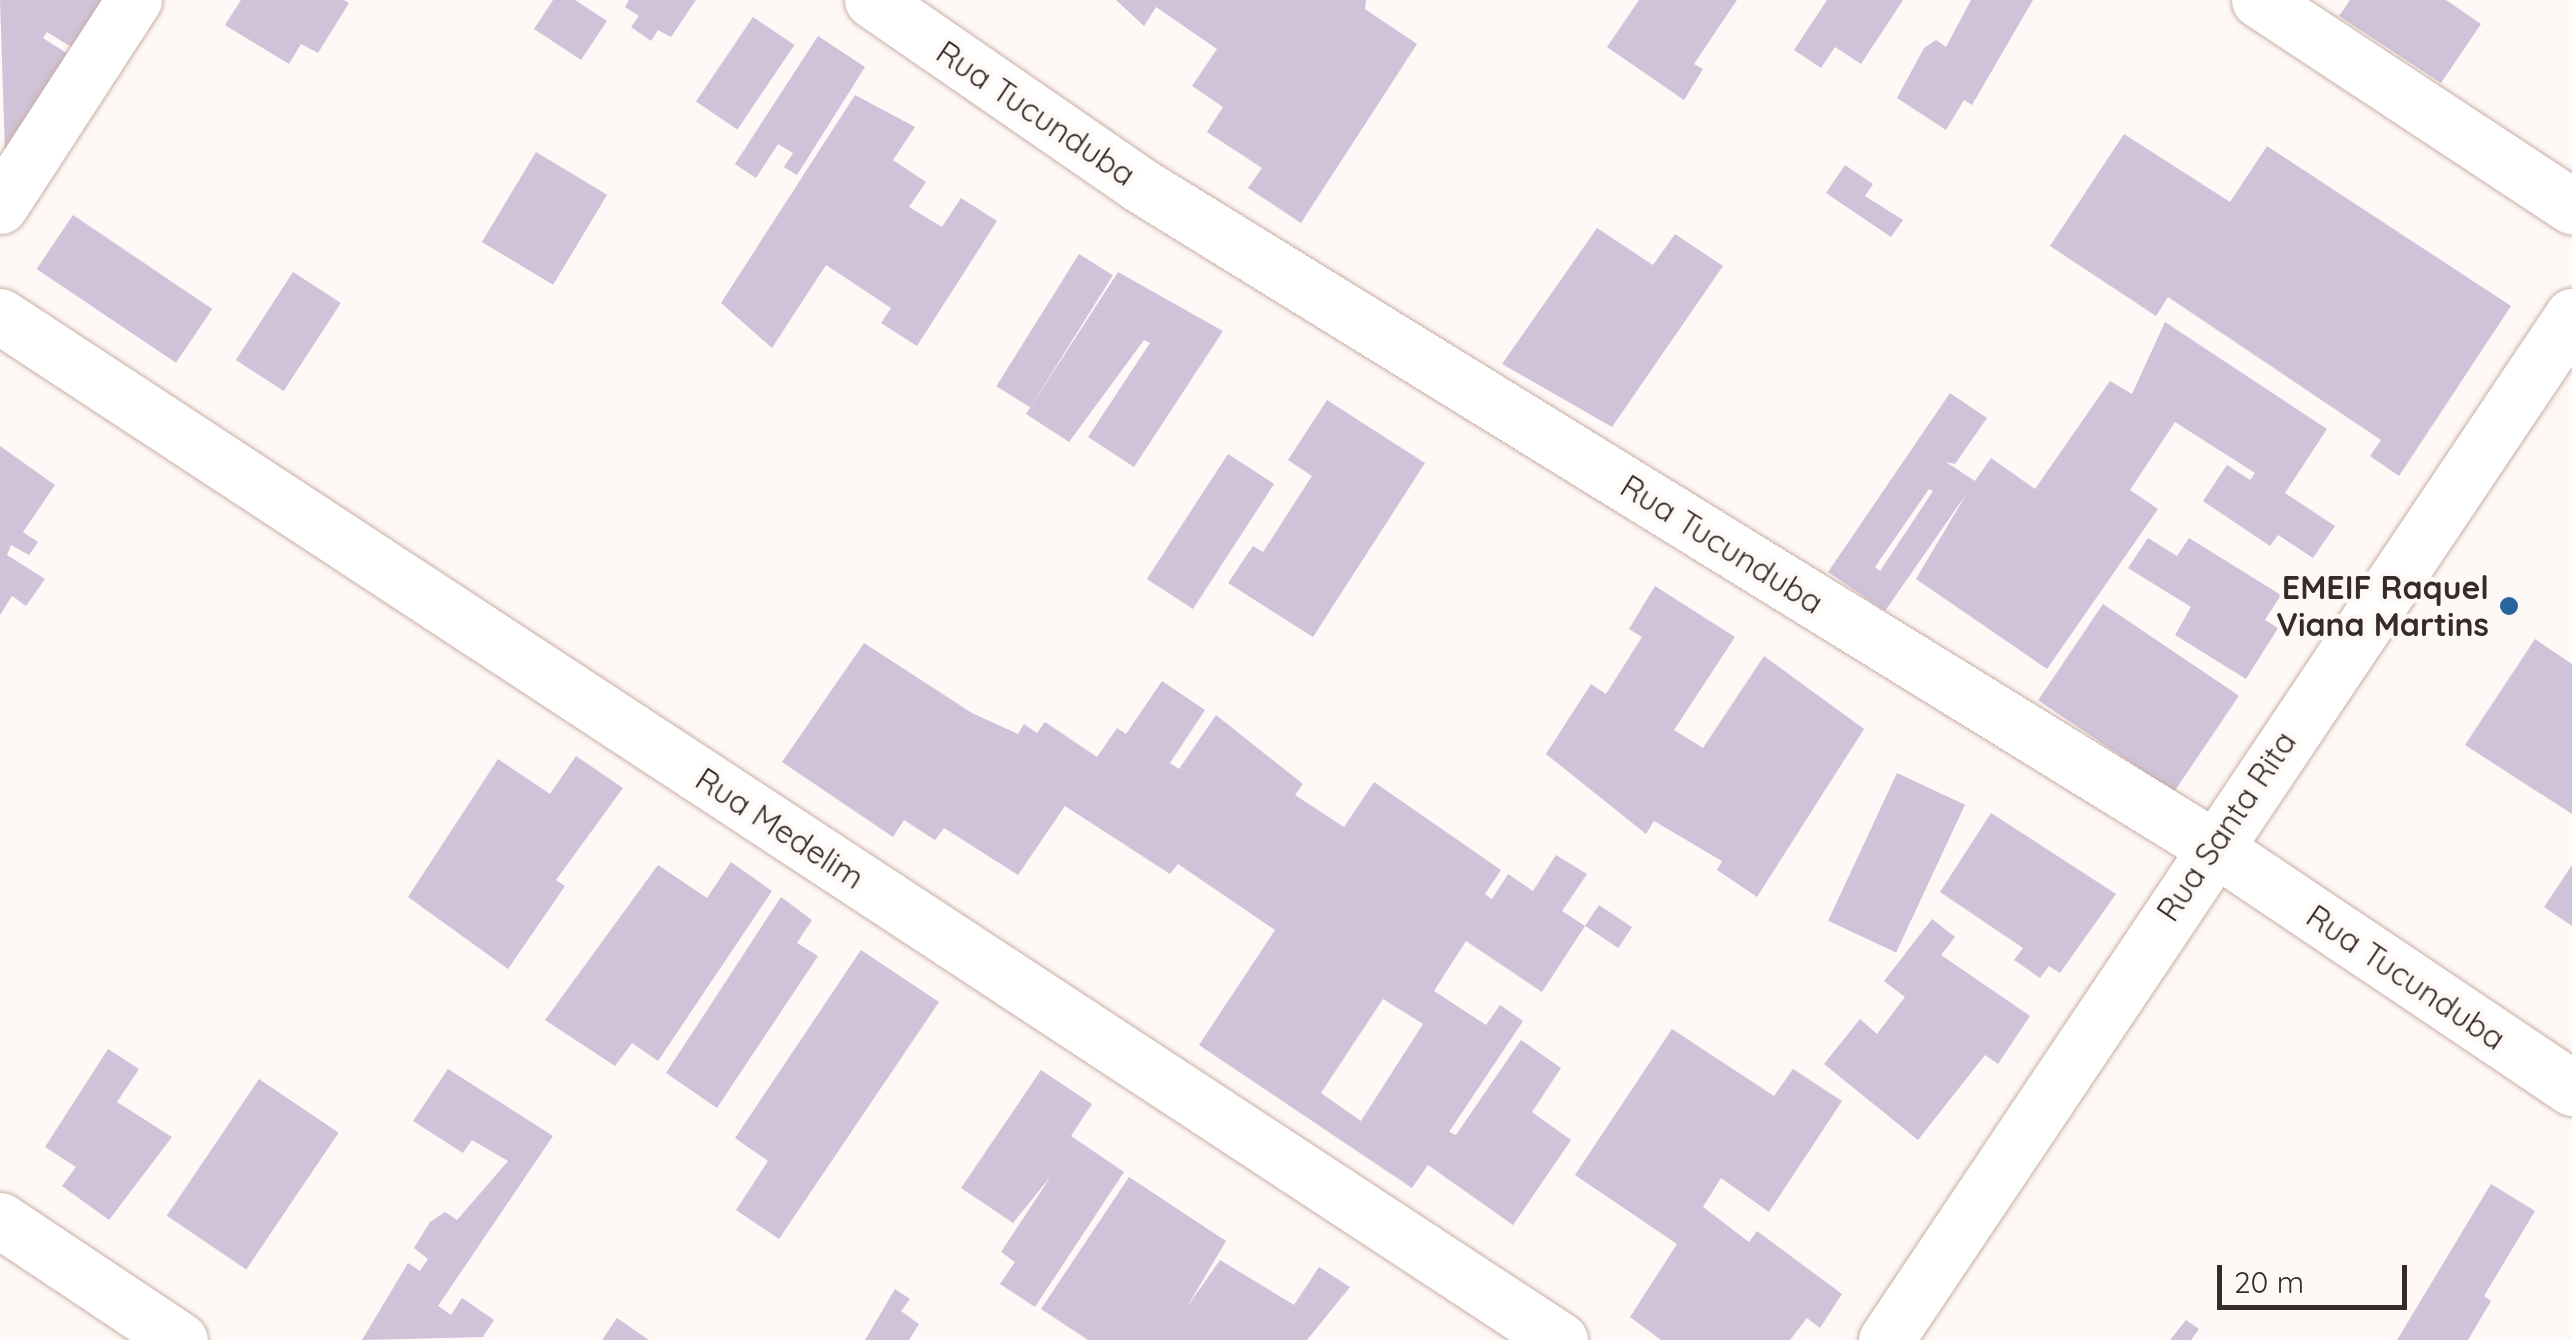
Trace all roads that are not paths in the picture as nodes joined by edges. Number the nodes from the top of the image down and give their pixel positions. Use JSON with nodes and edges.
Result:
{"nodes":[{"id":1,"x":134,"y":0,"type":"edge"},
{"id":2,"x":872,"y":0,"type":"edge"},
{"id":3,"x":2260,"y":0,"type":"edge"},
{"id":4,"x":0,"y":206,"type":"edge"},
{"id":5,"x":2572,"y":206,"type":"edge"},
{"id":6,"x":0,"y":316,"type":"edge"},
{"id":7,"x":2572,"y":316,"type":"edge"},
{"id":8,"x":2212,"y":846,"type":"junction"},
{"id":9,"x":2572,"y":1088,"type":"edge"},
{"id":10,"x":0,"y":1220,"type":"edge"},
{"id":11,"x":180,"y":1340,"type":"edge"},
{"id":12,"x":1560,"y":1340,"type":"edge"},
{"id":13,"x":1886,"y":1340,"type":"edge"}],
"edges":[{"from":1,"to":4,"type":"street"},
{"from":2,"to":8,"type":"street","name":"Rua Tucunduba"},
{"from":3,"to":5,"type":"street"},
{"from":6,"to":12,"type":"street","name":"Rua Medelim"},
{"from":7,"to":8,"type":"street","name":"Rua Santa Rita"},
{"from":8,"to":9,"type":"street","name":"Rua Tucunduba"},
{"from":8,"to":13,"type":"street","name":"Rua Santa Rita"},
{"from":10,"to":11,"type":"street"}]}
